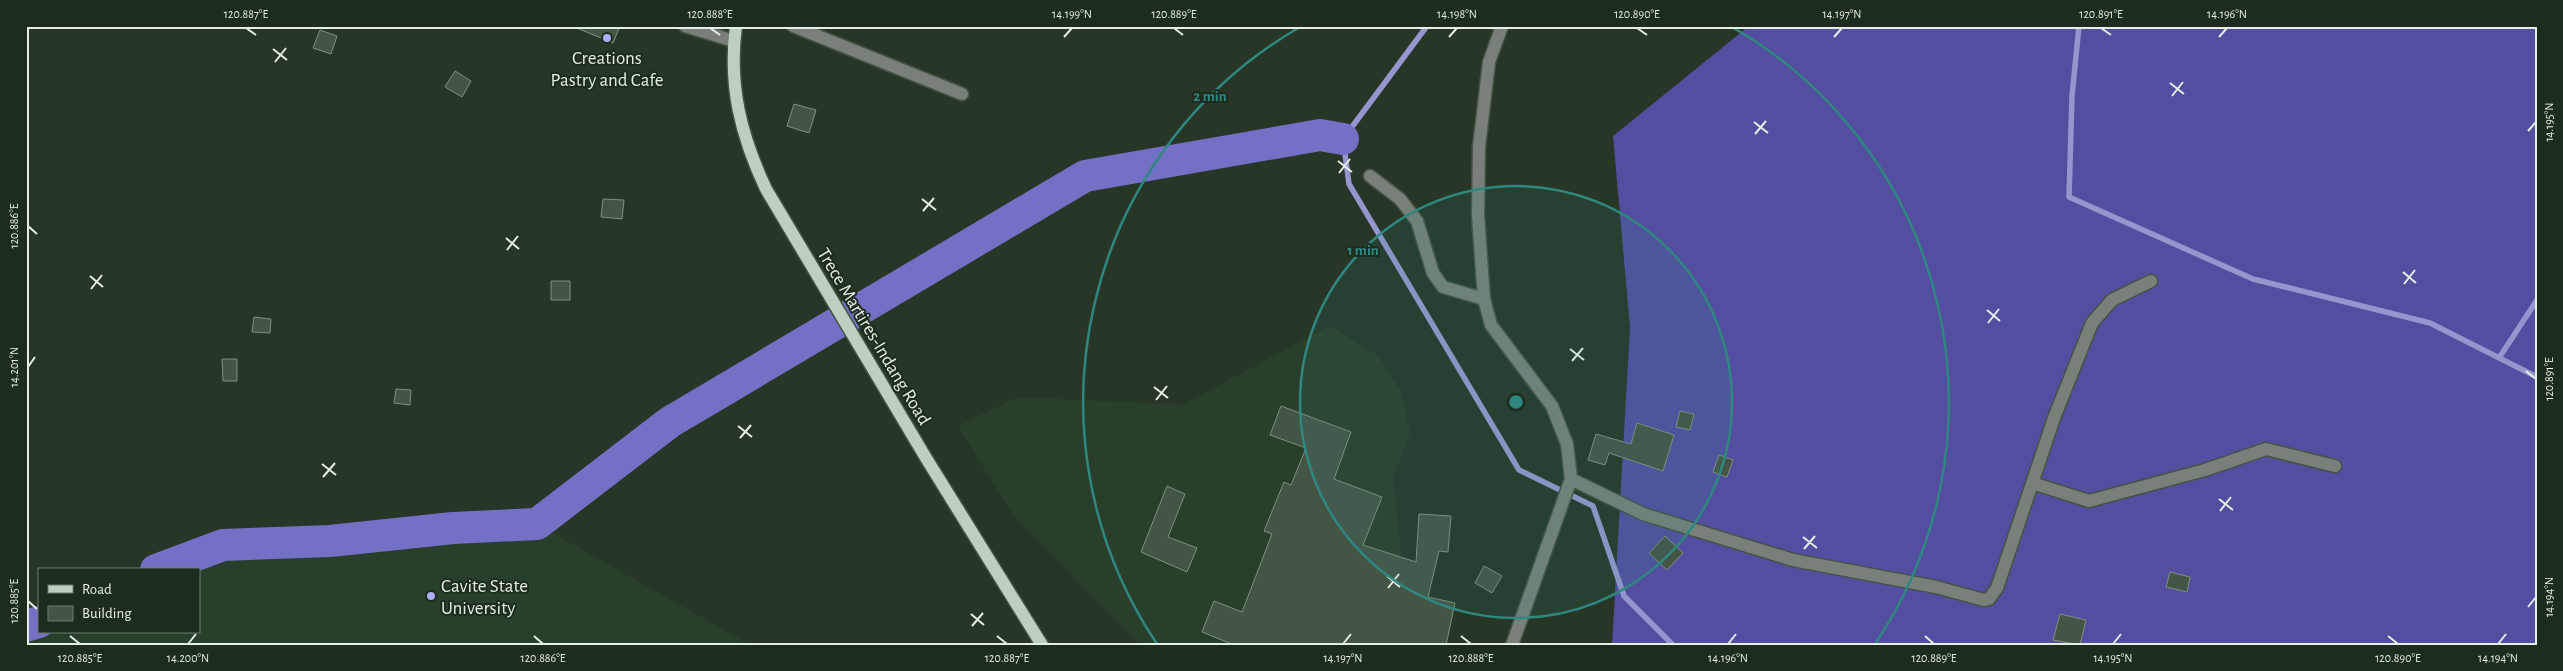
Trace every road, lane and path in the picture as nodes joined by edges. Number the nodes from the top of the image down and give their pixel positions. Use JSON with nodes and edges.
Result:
{"nodes":[{"id":1,"x":685,"y":26,"type":"edge"},
{"id":2,"x":736,"y":26,"type":"edge"},
{"id":3,"x":793,"y":26,"type":"edge"},
{"id":4,"x":1502,"y":26,"type":"edge"},
{"id":5,"x":734,"y":41,"type":"junction"},
{"id":6,"x":962,"y":94,"type":"dead end"},
{"id":7,"x":1370,"y":176,"type":"dead end"},
{"id":8,"x":2151,"y":281,"type":"dead end"},
{"id":9,"x":1484,"y":299,"type":"junction"},
{"id":10,"x":2335,"y":466,"type":"dead end"},
{"id":11,"x":1571,"y":482,"type":"junction"},
{"id":12,"x":2032,"y":483,"type":"junction"},
{"id":13,"x":1042,"y":645,"type":"edge"},
{"id":14,"x":1512,"y":645,"type":"edge"}],
"edges":[{"from":1,"to":5,"type":"street"},
{"from":2,"to":5,"type":"main road","name":"Trece Martires-Indang Road"},
{"from":3,"to":6,"type":"street"},
{"from":4,"to":9,"type":"street"},
{"from":5,"to":13,"type":"main road","name":"Trece Martires-Indang Road"},
{"from":7,"to":9,"type":"street"},
{"from":8,"to":12,"type":"street"},
{"from":9,"to":11,"type":"street"},
{"from":10,"to":12,"type":"street"},
{"from":11,"to":12,"type":"street"},
{"from":11,"to":14,"type":"street"}]}
